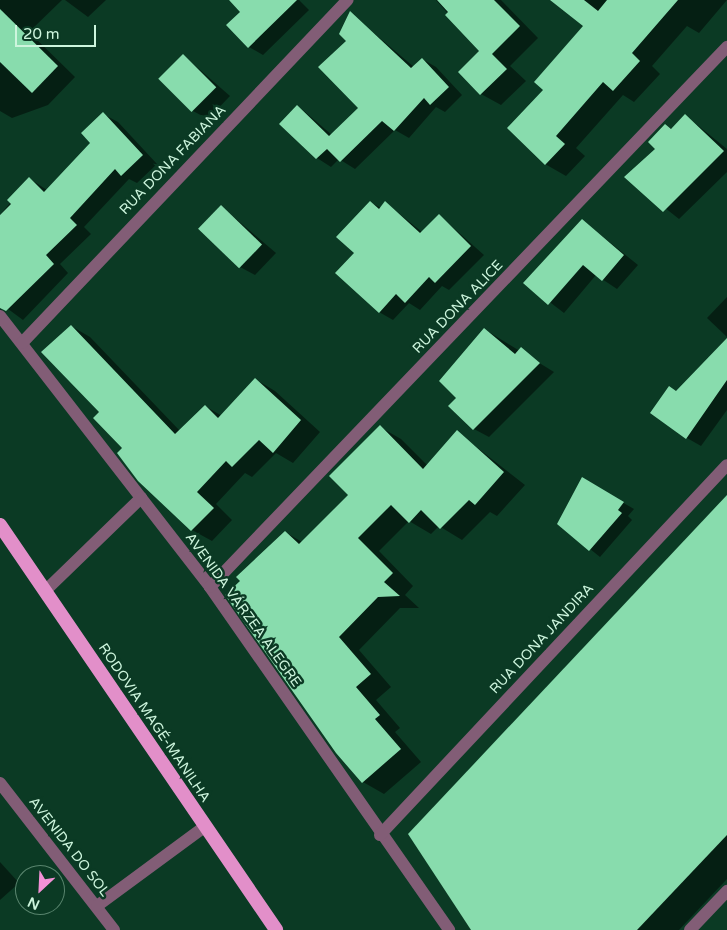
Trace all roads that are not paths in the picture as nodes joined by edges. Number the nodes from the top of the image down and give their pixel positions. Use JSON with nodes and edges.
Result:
{"nodes":[{"id":1,"x":347,"y":0,"type":"edge"},
{"id":2,"x":727,"y":47,"type":"edge"},
{"id":3,"x":0,"y":316,"type":"edge"},
{"id":4,"x":22,"y":343,"type":"junction"},
{"id":5,"x":727,"y":465,"type":"edge"},
{"id":6,"x":141,"y":498,"type":"junction"},
{"id":7,"x":2,"y":529,"type":"edge"},
{"id":8,"x":210,"y":587,"type":"junction"},
{"id":9,"x":45,"y":591,"type":"junction"},
{"id":10,"x":0,"y":783,"type":"edge"},
{"id":11,"x":204,"y":827,"type":"junction"},
{"id":12,"x":380,"y":835,"type":"junction"},
{"id":13,"x":727,"y":891,"type":"edge"},
{"id":14,"x":97,"y":906,"type":"junction"},
{"id":15,"x":114,"y":930,"type":"edge"},
{"id":16,"x":276,"y":930,"type":"edge"},
{"id":17,"x":448,"y":930,"type":"edge"},
{"id":18,"x":690,"y":930,"type":"edge"}],
"edges":[{"from":1,"to":4,"type":"street","name":"RUA DONA FABIANA"},
{"from":2,"to":8,"type":"street","name":"RUA DONA ALICE"},
{"from":3,"to":4,"type":"street","name":"AVENIDA VÁRZEA ALEGRE"},
{"from":4,"to":6,"type":"street","name":"AVENIDA VÁRZEA ALEGRE"},
{"from":5,"to":12,"type":"street","name":"RUA DONA JANDIRA"},
{"from":6,"to":8,"type":"street","name":"AVENIDA VÁRZEA ALEGRE"},
{"from":6,"to":9,"type":"street"},
{"from":7,"to":9,"type":"highway","name":"RODOVIA MAGÉ-MANILHA"},
{"from":8,"to":12,"type":"street","name":"AVENIDA VÁRZEA ALEGRE"},
{"from":9,"to":11,"type":"highway","name":"RODOVIA MAGÉ-MANILHA"},
{"from":10,"to":14,"type":"street","name":"AVENIDA DO SOL"},
{"from":11,"to":14,"type":"street"},
{"from":11,"to":16,"type":"highway","name":"RODOVIA MAGÉ-MANILHA"},
{"from":12,"to":17,"type":"street","name":"AVENIDA VÁRZEA ALEGRE"},
{"from":13,"to":18,"type":"street"},
{"from":14,"to":15,"type":"street","name":"AVENIDA DO SOL"}]}
